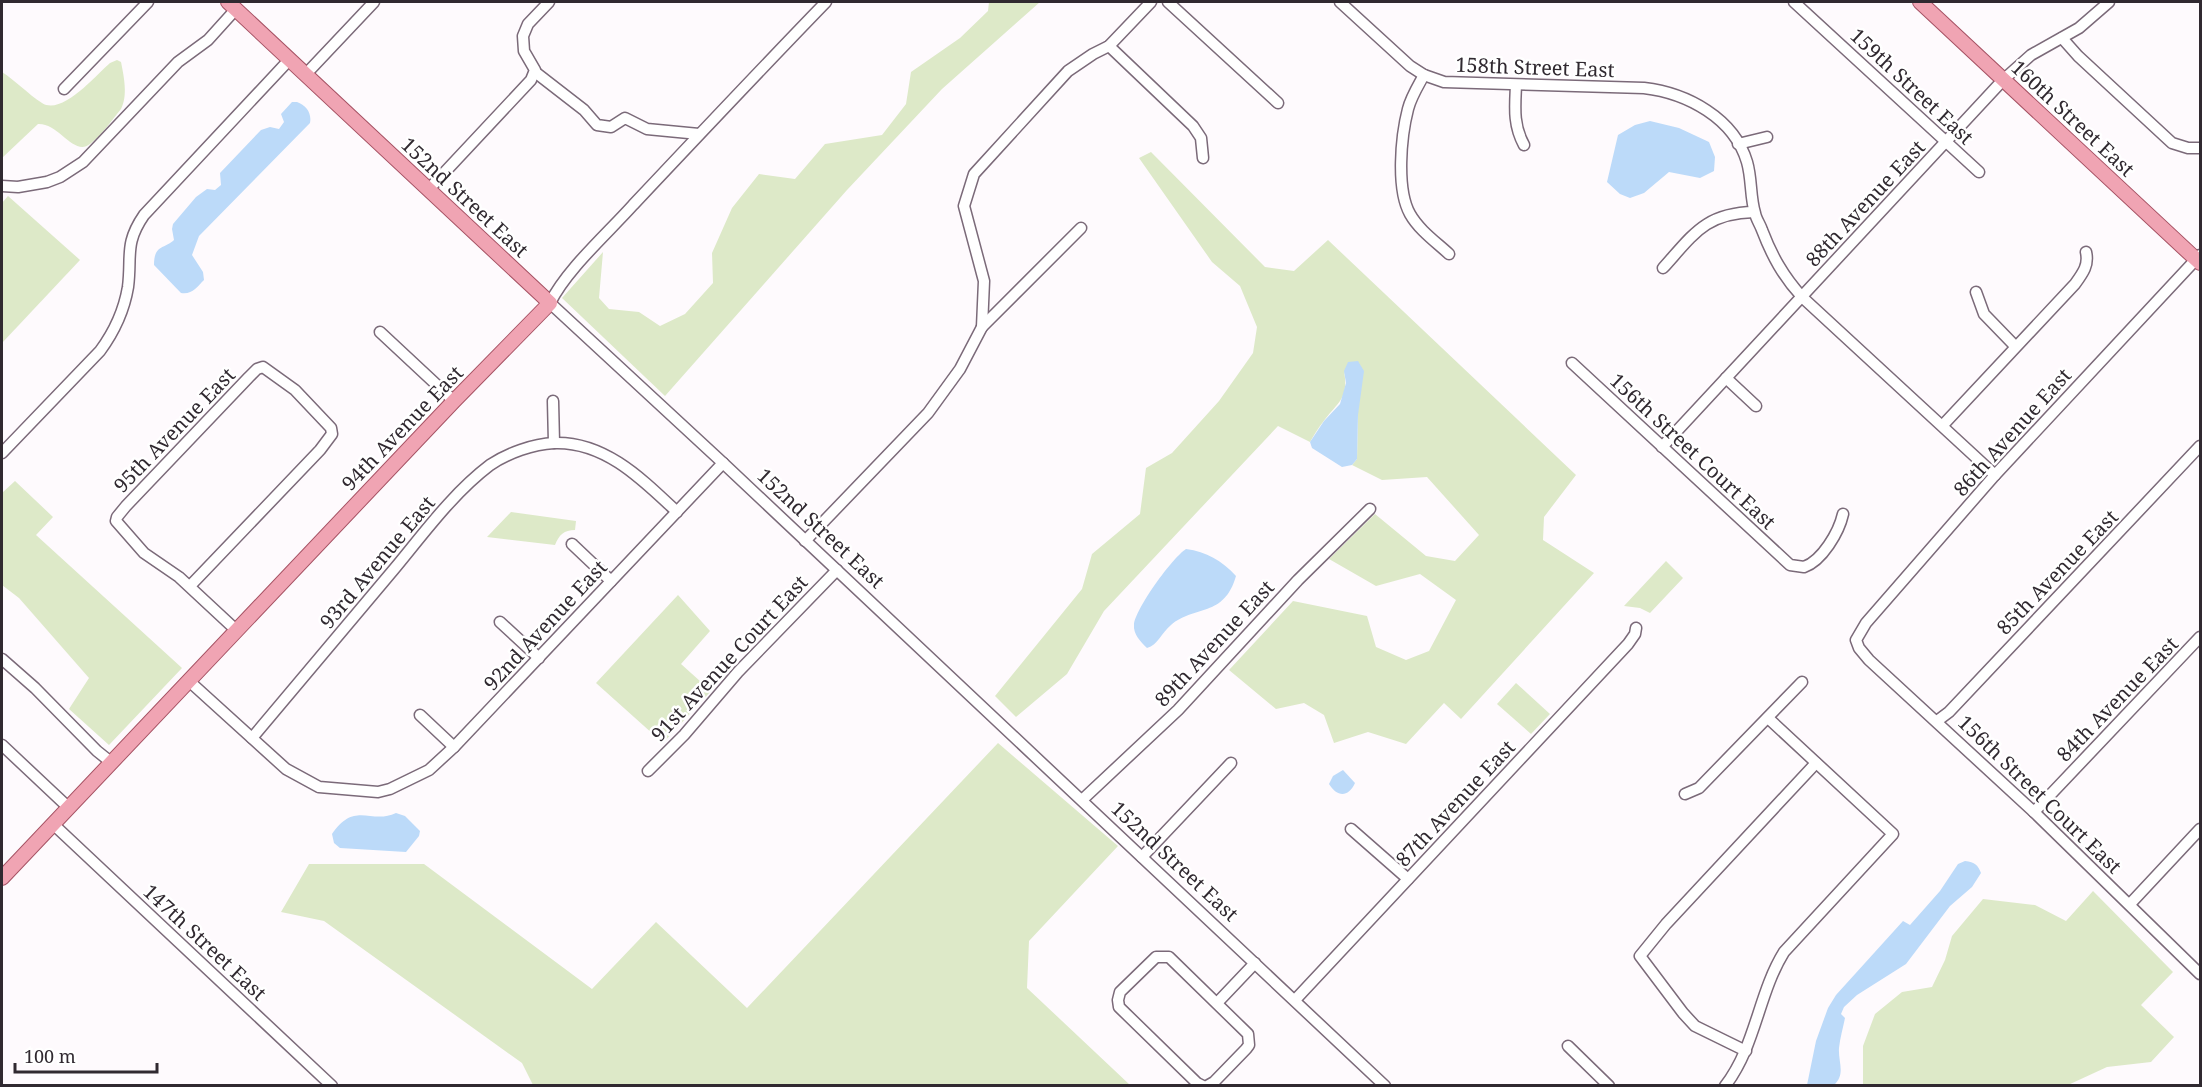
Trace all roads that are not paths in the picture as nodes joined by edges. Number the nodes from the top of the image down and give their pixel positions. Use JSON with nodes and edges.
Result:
{"nodes":[{"id":1,"x":148,"y":2,"type":"edge"},
{"id":2,"x":374,"y":2,"type":"edge"},
{"id":3,"x":549,"y":2,"type":"edge"},
{"id":4,"x":826,"y":2,"type":"edge"},
{"id":5,"x":1150,"y":2,"type":"edge"},
{"id":6,"x":1168,"y":2,"type":"edge"},
{"id":7,"x":1340,"y":2,"type":"edge"},
{"id":8,"x":1794,"y":2,"type":"edge"},
{"id":9,"x":1920,"y":2,"type":"edge"},
{"id":10,"x":2104,"y":3,"type":"edge"},
{"id":11,"x":232,"y":5,"type":"edge"},
{"id":12,"x":2062,"y":38,"type":"junction"},
{"id":13,"x":1109,"y":46,"type":"junction"},
{"id":14,"x":290,"y":59,"type":"junction"},
{"id":15,"x":535,"y":72,"type":"junction"},
{"id":16,"x":306,"y":74,"type":"junction"},
{"id":17,"x":1424,"y":75,"type":"junction"},
{"id":18,"x":2003,"y":80,"type":"junction"},
{"id":19,"x":1516,"y":85,"type":"junction"},
{"id":20,"x":64,"y":89,"type":"dead end"},
{"id":21,"x":1278,"y":103,"type":"dead end"},
{"id":22,"x":699,"y":134,"type":"junction"},
{"id":23,"x":1767,"y":137,"type":"dead end"},
{"id":24,"x":1947,"y":142,"type":"junction"},
{"id":25,"x":1524,"y":144,"type":"dead end"},
{"id":26,"x":1738,"y":144,"type":"junction"},
{"id":27,"x":2200,"y":148,"type":"edge"},
{"id":28,"x":1203,"y":158,"type":"dead end"},
{"id":29,"x":1979,"y":172,"type":"dead end"},
{"id":30,"x":2,"y":186,"type":"edge"},
{"id":31,"x":429,"y":189,"type":"junction"},
{"id":32,"x":1754,"y":212,"type":"junction"},
{"id":33,"x":1081,"y":228,"type":"dead end"},
{"id":34,"x":2086,"y":252,"type":"dead end"},
{"id":35,"x":1449,"y":254,"type":"dead end"},
{"id":36,"x":2199,"y":259,"type":"edge"},
{"id":37,"x":1663,"y":268,"type":"dead end"},
{"id":38,"x":1976,"y":292,"type":"dead end"},
{"id":39,"x":1802,"y":297,"type":"junction"},
{"id":40,"x":550,"y":303,"type":"junction"},
{"id":41,"x":982,"y":327,"type":"junction"},
{"id":42,"x":380,"y":333,"type":"dead end"},
{"id":43,"x":2015,"y":346,"type":"junction"},
{"id":44,"x":1572,"y":363,"type":"dead end"},
{"id":45,"x":1726,"y":378,"type":"junction"},
{"id":46,"x":454,"y":401,"type":"junction"},
{"id":47,"x":553,"y":401,"type":"dead end"},
{"id":48,"x":1756,"y":406,"type":"dead end"},
{"id":49,"x":1943,"y":425,"type":"junction"},
{"id":50,"x":554,"y":443,"type":"junction"},
{"id":51,"x":2200,"y":446,"type":"edge"},
{"id":52,"x":1662,"y":447,"type":"junction"},
{"id":53,"x":2,"y":453,"type":"edge"},
{"id":54,"x":723,"y":463,"type":"junction"},
{"id":55,"x":1995,"y":475,"type":"junction"},
{"id":56,"x":1370,"y":509,"type":"dead end"},
{"id":57,"x":677,"y":512,"type":"junction"},
{"id":58,"x":1843,"y":514,"type":"dead end"},
{"id":59,"x":806,"y":541,"type":"junction"},
{"id":60,"x":572,"y":544,"type":"dead end"},
{"id":61,"x":837,"y":570,"type":"junction"},
{"id":62,"x":611,"y":581,"type":"junction"},
{"id":63,"x":190,"y":586,"type":"junction"},
{"id":64,"x":500,"y":622,"type":"dead end"},
{"id":65,"x":1636,"y":628,"type":"dead end"},
{"id":66,"x":236,"y":630,"type":"junction"},
{"id":67,"x":2200,"y":637,"type":"edge"},
{"id":68,"x":1856,"y":640,"type":"joint"},
{"id":69,"x":2,"y":658,"type":"edge"},
{"id":70,"x":539,"y":658,"type":"junction"},
{"id":71,"x":189,"y":681,"type":"junction"},
{"id":72,"x":1802,"y":682,"type":"dead end"},
{"id":73,"x":420,"y":716,"type":"dead end"},
{"id":74,"x":1768,"y":718,"type":"junction"},
{"id":75,"x":1937,"y":721,"type":"junction"},
{"id":76,"x":252,"y":738,"type":"junction"},
{"id":77,"x":2,"y":745,"type":"edge"},
{"id":78,"x":454,"y":747,"type":"junction"},
{"id":79,"x":112,"y":763,"type":"junction"},
{"id":80,"x":1231,"y":763,"type":"dead end"},
{"id":81,"x":1816,"y":763,"type":"junction"},
{"id":82,"x":648,"y":771,"type":"dead end"},
{"id":83,"x":1685,"y":794,"type":"dead end"},
{"id":84,"x":1082,"y":800,"type":"junction"},
{"id":85,"x":69,"y":808,"type":"junction"},
{"id":86,"x":2034,"y":812,"type":"junction"},
{"id":87,"x":53,"y":824,"type":"junction"},
{"id":88,"x":1351,"y":829,"type":"dead end"},
{"id":89,"x":2200,"y":829,"type":"edge"},
{"id":90,"x":1142,"y":857,"type":"junction"},
{"id":91,"x":2,"y":878,"type":"edge"},
{"id":92,"x":1408,"y":879,"type":"junction"},
{"id":93,"x":2130,"y":904,"type":"junction"},
{"id":94,"x":1255,"y":963,"type":"junction"},
{"id":95,"x":2200,"y":974,"type":"edge"},
{"id":96,"x":1295,"y":1000,"type":"junction"},
{"id":97,"x":1217,"y":1003,"type":"junction"},
{"id":98,"x":1568,"y":1047,"type":"dead end"},
{"id":99,"x":1746,"y":1051,"type":"junction"},
{"id":100,"x":332,"y":1086,"type":"edge"},
{"id":101,"x":1205,"y":1086,"type":"edge"},
{"id":102,"x":1385,"y":1086,"type":"edge"},
{"id":103,"x":1609,"y":1086,"type":"edge"},
{"id":104,"x":1725,"y":1086,"type":"edge"}],
"edges":[{"from":1,"to":20,"type":"street"},
{"from":2,"to":16,"type":"street"},
{"from":3,"to":15,"type":"street"},
{"from":4,"to":22,"type":"street","name":"94th Avenue East"},
{"from":5,"to":13,"type":"street"},
{"from":6,"to":21,"type":"street"},
{"from":7,"to":17,"type":"street","name":"158th Street East"},
{"from":8,"to":24,"type":"street","name":"159th Street East"},
{"from":9,"to":18,"type":"main road","name":"160th Street East"},
{"from":10,"to":12,"type":"street","name":"88th Avenue East"},
{"from":11,"to":14,"type":"main road","name":"152nd Street East"},
{"from":11,"to":30,"type":"street"},
{"from":12,"to":18,"type":"street","name":"88th Avenue East"},
{"from":12,"to":27,"type":"street"},
{"from":13,"to":28,"type":"street"},
{"from":13,"to":41,"type":"street"},
{"from":14,"to":16,"type":"main road","name":"152nd Street East"},
{"from":14,"to":53,"type":"street"},
{"from":15,"to":22,"type":"street"},
{"from":15,"to":31,"type":"street"},
{"from":16,"to":31,"type":"main road","name":"152nd Street East"},
{"from":17,"to":19,"type":"street","name":"158th Street East"},
{"from":17,"to":35,"type":"street"},
{"from":18,"to":24,"type":"street","name":"88th Avenue East"},
{"from":18,"to":36,"type":"main road","name":"160th Street East"},
{"from":19,"to":25,"type":"street"},
{"from":19,"to":26,"type":"street","name":"158th Street East"},
{"from":22,"to":40,"type":"street","name":"94th Avenue East"},
{"from":23,"to":26,"type":"street"},
{"from":24,"to":29,"type":"street","name":"159th Street East"},
{"from":24,"to":39,"type":"street","name":"88th Avenue East"},
{"from":26,"to":32,"type":"street","name":"158th Street East"},
{"from":31,"to":40,"type":"main road","name":"152nd Street East"},
{"from":32,"to":37,"type":"street"},
{"from":32,"to":39,"type":"street","name":"158th Street East"},
{"from":33,"to":41,"type":"street"},
{"from":34,"to":43,"type":"street"},
{"from":36,"to":55,"type":"street","name":"86th Avenue East"},
{"from":38,"to":43,"type":"street"},
{"from":39,"to":45,"type":"street","name":"88th Avenue East"},
{"from":39,"to":49,"type":"street","name":"158th Street East"},
{"from":40,"to":46,"type":"main road","name":"94th Avenue East"},
{"from":40,"to":54,"type":"street","name":"152nd Street East"},
{"from":41,"to":59,"type":"street"},
{"from":42,"to":46,"type":"street"},
{"from":43,"to":49,"type":"street"},
{"from":44,"to":52,"type":"street","name":"156th Street Court East"},
{"from":45,"to":48,"type":"street"},
{"from":45,"to":52,"type":"street","name":"88th Avenue East"},
{"from":46,"to":66,"type":"main road","name":"94th Avenue East"},
{"from":47,"to":50,"type":"street"},
{"from":49,"to":55,"type":"street","name":"158th Street East"},
{"from":50,"to":57,"type":"street"},
{"from":50,"to":76,"type":"street","name":"93rd Avenue East"},
{"from":51,"to":75,"type":"street","name":"85th Avenue East"},
{"from":52,"to":58,"type":"street","name":"156th Street Court East"},
{"from":54,"to":57,"type":"street","name":"92nd Avenue East"},
{"from":54,"to":59,"type":"street","name":"152nd Street East"},
{"from":55,"to":68,"type":"street","name":"86th Avenue East"},
{"from":56,"to":84,"type":"street","name":"89th Avenue East"},
{"from":57,"to":62,"type":"street","name":"92nd Avenue East"},
{"from":59,"to":61,"type":"street","name":"152nd Street East"},
{"from":60,"to":62,"type":"street"},
{"from":61,"to":82,"type":"street","name":"91st Avenue Court East"},
{"from":61,"to":84,"type":"street","name":"152nd Street East"},
{"from":62,"to":70,"type":"street","name":"92nd Avenue East"},
{"from":63,"to":63,"type":"street","name":"95th Avenue East"},
{"from":63,"to":66,"type":"street"},
{"from":64,"to":70,"type":"street"},
{"from":65,"to":92,"type":"street","name":"87th Avenue East"},
{"from":66,"to":71,"type":"main road","name":"94th Avenue East"},
{"from":67,"to":86,"type":"street","name":"84th Avenue East"},
{"from":68,"to":75,"type":"street","name":"156th Street Court East"},
{"from":69,"to":79,"type":"street"},
{"from":70,"to":78,"type":"street","name":"92nd Avenue East"},
{"from":71,"to":76,"type":"street"},
{"from":71,"to":79,"type":"main road","name":"94th Avenue East"},
{"from":72,"to":74,"type":"street"},
{"from":73,"to":78,"type":"street"},
{"from":74,"to":81,"type":"street"},
{"from":74,"to":83,"type":"street"},
{"from":75,"to":86,"type":"street","name":"156th Street Court East"},
{"from":76,"to":78,"type":"street","name":"92nd Avenue East"},
{"from":77,"to":85,"type":"street"},
{"from":79,"to":85,"type":"main road","name":"94th Avenue East"},
{"from":80,"to":90,"type":"street"},
{"from":81,"to":99,"type":"street"},
{"from":81,"to":99,"type":"street"},
{"from":84,"to":90,"type":"street","name":"152nd Street East"},
{"from":85,"to":87,"type":"main road","name":"94th Avenue East"},
{"from":86,"to":93,"type":"street","name":"156th Street Court East"},
{"from":87,"to":91,"type":"main road","name":"94th Avenue East"},
{"from":87,"to":100,"type":"street","name":"147th Street East"},
{"from":88,"to":92,"type":"street"},
{"from":89,"to":93,"type":"street"},
{"from":90,"to":94,"type":"street","name":"152nd Street East"},
{"from":92,"to":96,"type":"street","name":"87th Avenue East"},
{"from":93,"to":95,"type":"street","name":"156th Street Court East"},
{"from":94,"to":96,"type":"street","name":"152nd Street East"},
{"from":94,"to":97,"type":"street"},
{"from":96,"to":102,"type":"street","name":"152nd Street East"},
{"from":97,"to":101,"type":"street"},
{"from":97,"to":101,"type":"street"},
{"from":98,"to":103,"type":"street"},
{"from":99,"to":104,"type":"street"}]}
